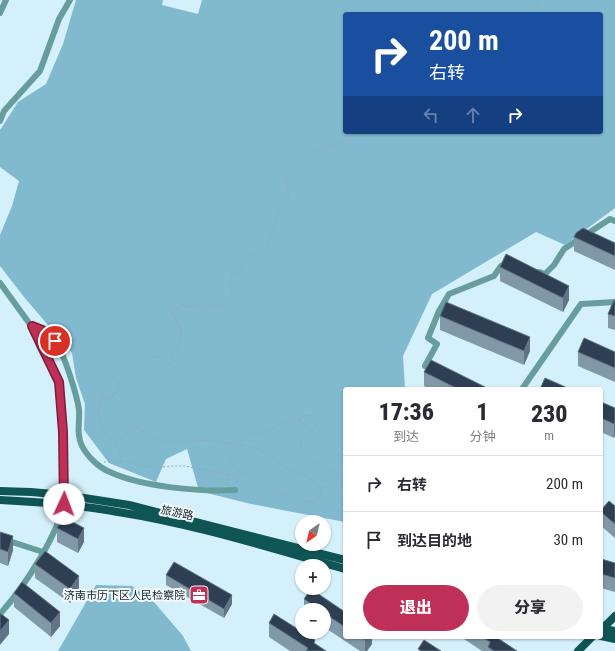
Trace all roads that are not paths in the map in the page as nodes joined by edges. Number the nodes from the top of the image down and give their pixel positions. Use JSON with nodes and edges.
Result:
{"nodes":[{"id":1,"x":6,"y":0,"type":"edge"},
{"id":2,"x":70,"y":0,"type":"edge"},
{"id":3,"x":0,"y":13,"type":"edge"},
{"id":4,"x":0,"y":121,"type":"edge"},
{"id":5,"x":615,"y":221,"type":"edge"},
{"id":6,"x":511,"y":261,"type":"edge"},
{"id":7,"x":531,"y":269,"type":"edge"},
{"id":8,"x":0,"y":284,"type":"edge"},
{"id":9,"x":615,"y":302,"type":"edge"},
{"id":10,"x":32,"y":326,"type":"junction"},
{"id":11,"x":439,"y":372,"type":"edge"},
{"id":12,"x":523,"y":387,"type":"edge"},
{"id":13,"x":235,"y":490,"type":"road end"},
{"id":14,"x":0,"y":492,"type":"edge"},
{"id":15,"x":65,"y":495,"type":"junction"},
{"id":16,"x":0,"y":500,"type":"edge"},
{"id":17,"x":64,"y":504,"type":"junction"},
{"id":18,"x":0,"y":538,"type":"edge"},
{"id":19,"x":43,"y":552,"type":"junction"},
{"id":20,"x":343,"y":559,"type":"edge"},
{"id":21,"x":343,"y":568,"type":"edge"},
{"id":22,"x":0,"y":614,"type":"edge"},
{"id":23,"x":615,"y":616,"type":"edge"},
{"id":24,"x":603,"y":629,"type":"edge"},
{"id":25,"x":603,"y":630,"type":"edge"},
{"id":26,"x":603,"y":631,"type":"edge"},
{"id":27,"x":615,"y":631,"type":"edge"},
{"id":28,"x":590,"y":639,"type":"edge"},
{"id":29,"x":615,"y":639,"type":"edge"},
{"id":30,"x":578,"y":651,"type":"edge"}],
"edges":[{"from":1,"to":3,"type":"street"},
{"from":2,"to":4,"type":"street"},
{"from":5,"to":7,"type":"street"},
{"from":6,"to":11,"type":"street"},
{"from":8,"to":10,"type":"street"},
{"from":9,"to":12,"type":"street"},
{"from":10,"to":13,"type":"street"},
{"from":10,"to":15,"type":"street"},
{"from":14,"to":15,"type":"main road","name":"旅游路"},
{"from":15,"to":17,"type":"street"},
{"from":15,"to":20,"type":"main road","name":"旅游路"},
{"from":16,"to":17,"type":"main road","name":"旅游路"},
{"from":17,"to":19,"type":"street"},
{"from":17,"to":21,"type":"main road","name":"旅游路"},
{"from":18,"to":19,"type":"street"},
{"from":19,"to":22,"type":"street"},
{"from":23,"to":24,"type":"main road"},
{"from":25,"to":27,"type":"main road"},
{"from":26,"to":29,"type":"main road"},
{"from":28,"to":30,"type":"main road"}]}
